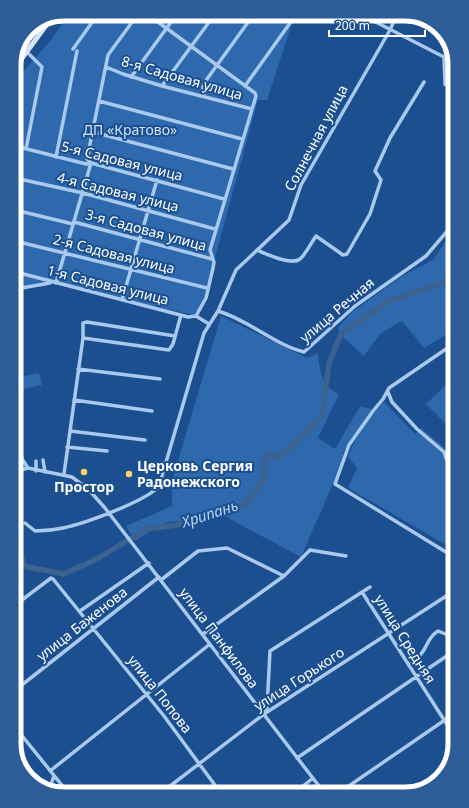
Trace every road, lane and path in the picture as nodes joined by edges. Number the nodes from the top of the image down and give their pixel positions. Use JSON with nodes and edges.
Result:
{"nodes":[{"id":1,"x":94,"y":21,"type":"edge"},
{"id":2,"x":133,"y":21,"type":"edge"},
{"id":3,"x":156,"y":21,"type":"edge"},
{"id":4,"x":172,"y":21,"type":"edge"},
{"id":5,"x":210,"y":21,"type":"edge"},
{"id":6,"x":249,"y":21,"type":"edge"},
{"id":7,"x":290,"y":21,"type":"edge"},
{"id":8,"x":373,"y":21,"type":"edge"},
{"id":9,"x":394,"y":21,"type":"edge"},
{"id":10,"x":47,"y":25,"type":"edge"},
{"id":11,"x":166,"y":28,"type":"junction"},
{"id":12,"x":390,"y":30,"type":"junction"},
{"id":13,"x":192,"y":47,"type":"junction"},
{"id":14,"x":27,"y":52,"type":"junction"},
{"id":15,"x":447,"y":54,"type":"edge"},
{"id":16,"x":444,"y":57,"type":"junction"},
{"id":17,"x":21,"y":60,"type":"edge"},
{"id":18,"x":217,"y":66,"type":"junction"},
{"id":19,"x":106,"y":67,"type":"junction"},
{"id":20,"x":131,"y":77,"type":"junction"},
{"id":21,"x":424,"y":82,"type":"dead end"},
{"id":22,"x":162,"y":86,"type":"junction"},
{"id":23,"x":245,"y":86,"type":"junction"},
{"id":24,"x":448,"y":87,"type":"edge"},
{"id":25,"x":204,"y":96,"type":"junction"},
{"id":26,"x":99,"y":102,"type":"junction"},
{"id":27,"x":252,"y":109,"type":"junction"},
{"id":28,"x":93,"y":132,"type":"junction"},
{"id":29,"x":242,"y":139,"type":"junction"},
{"id":30,"x":21,"y":148,"type":"edge"},
{"id":31,"x":26,"y":150,"type":"junction"},
{"id":32,"x":56,"y":157,"type":"junction"},
{"id":33,"x":91,"y":163,"type":"junction"},
{"id":34,"x":232,"y":169,"type":"junction"},
{"id":35,"x":21,"y":179,"type":"edge"},
{"id":36,"x":157,"y":180,"type":"junction"},
{"id":37,"x":83,"y":193,"type":"junction"},
{"id":38,"x":224,"y":198,"type":"junction"},
{"id":39,"x":149,"y":210,"type":"junction"},
{"id":40,"x":21,"y":211,"type":"edge"},
{"id":41,"x":74,"y":223,"type":"junction"},
{"id":42,"x":215,"y":229,"type":"junction"},
{"id":43,"x":448,"y":230,"type":"edge"},
{"id":44,"x":140,"y":239,"type":"junction"},
{"id":45,"x":21,"y":242,"type":"edge"},
{"id":46,"x":257,"y":250,"type":"junction"},
{"id":47,"x":65,"y":253,"type":"junction"},
{"id":48,"x":212,"y":259,"type":"junction"},
{"id":49,"x":132,"y":269,"type":"junction"},
{"id":50,"x":21,"y":273,"type":"edge"},
{"id":51,"x":54,"y":283,"type":"junction"},
{"id":52,"x":21,"y":288,"type":"edge"},
{"id":53,"x":207,"y":288,"type":"junction"},
{"id":54,"x":122,"y":300,"type":"junction"},
{"id":55,"x":218,"y":311,"type":"junction"},
{"id":56,"x":181,"y":314,"type":"junction"},
{"id":57,"x":196,"y":316,"type":"junction"},
{"id":58,"x":209,"y":324,"type":"junction"},
{"id":59,"x":175,"y":336,"type":"junction"},
{"id":60,"x":83,"y":338,"type":"junction"},
{"id":61,"x":448,"y":347,"type":"edge"},
{"id":62,"x":78,"y":369,"type":"junction"},
{"id":63,"x":160,"y":379,"type":"dead end"},
{"id":64,"x":388,"y":392,"type":"junction"},
{"id":65,"x":74,"y":400,"type":"junction"},
{"id":66,"x":152,"y":411,"type":"dead end"},
{"id":67,"x":70,"y":431,"type":"junction"},
{"id":68,"x":145,"y":440,"type":"dead end"},
{"id":69,"x":67,"y":447,"type":"junction"},
{"id":70,"x":107,"y":451,"type":"dead end"},
{"id":71,"x":21,"y":453,"type":"edge"},
{"id":72,"x":44,"y":460,"type":"dead end"},
{"id":73,"x":36,"y":461,"type":"dead end"},
{"id":74,"x":448,"y":464,"type":"edge"},
{"id":75,"x":28,"y":468,"type":"junction"},
{"id":76,"x":21,"y":470,"type":"edge"},
{"id":77,"x":36,"y":471,"type":"junction"},
{"id":78,"x":45,"y":472,"type":"junction"},
{"id":79,"x":64,"y":474,"type":"junction"},
{"id":80,"x":109,"y":512,"type":"junction"},
{"id":81,"x":25,"y":523,"type":"dead end"},
{"id":82,"x":448,"y":553,"type":"edge"},
{"id":83,"x":346,"y":556,"type":"dead end"},
{"id":84,"x":149,"y":562,"type":"junction"},
{"id":85,"x":284,"y":576,"type":"junction"},
{"id":86,"x":160,"y":578,"type":"junction"},
{"id":87,"x":370,"y":588,"type":"dead end"},
{"id":88,"x":362,"y":592,"type":"junction"},
{"id":89,"x":448,"y":595,"type":"edge"},
{"id":90,"x":21,"y":601,"type":"edge"},
{"id":91,"x":80,"y":611,"type":"junction"},
{"id":92,"x":94,"y":628,"type":"junction"},
{"id":93,"x":203,"y":634,"type":"junction"},
{"id":94,"x":388,"y":634,"type":"junction"},
{"id":95,"x":448,"y":635,"type":"dead end"},
{"id":96,"x":210,"y":644,"type":"junction"},
{"id":97,"x":448,"y":654,"type":"edge"},
{"id":98,"x":409,"y":666,"type":"junction"},
{"id":99,"x":416,"y":677,"type":"junction"},
{"id":100,"x":21,"y":686,"type":"edge"},
{"id":101,"x":146,"y":694,"type":"junction"},
{"id":102,"x":264,"y":714,"type":"junction"},
{"id":103,"x":448,"y":718,"type":"edge"},
{"id":104,"x":443,"y":721,"type":"junction"},
{"id":105,"x":448,"y":728,"type":"edge"},
{"id":106,"x":21,"y":735,"type":"edge"},
{"id":107,"x":297,"y":758,"type":"junction"},
{"id":108,"x":199,"y":764,"type":"junction"},
{"id":109,"x":50,"y":771,"type":"junction"},
{"id":110,"x":54,"y":776,"type":"junction"},
{"id":111,"x":313,"y":778,"type":"junction"},
{"id":112,"x":51,"y":785,"type":"edge"},
{"id":113,"x":63,"y":787,"type":"edge"},
{"id":114,"x":168,"y":787,"type":"edge"},
{"id":115,"x":216,"y":787,"type":"edge"},
{"id":116,"x":302,"y":787,"type":"edge"},
{"id":117,"x":320,"y":787,"type":"edge"},
{"id":118,"x":347,"y":787,"type":"edge"}],
"edges":[{"from":1,"to":32,"type":"street"},
{"from":2,"to":19,"type":"street"},
{"from":3,"to":11,"type":"street"},
{"from":4,"to":11,"type":"street"},
{"from":5,"to":13,"type":"street"},
{"from":6,"to":18,"type":"street"},
{"from":7,"to":23,"type":"street"},
{"from":8,"to":12,"type":"street"},
{"from":9,"to":12,"type":"street","name":"Солнечная улица"},
{"from":10,"to":14,"type":"main road"},
{"from":11,"to":13,"type":"street"},
{"from":11,"to":20,"type":"street"},
{"from":12,"to":16,"type":"street"},
{"from":12,"to":46,"type":"street","name":"Солнечная улица"},
{"from":13,"to":18,"type":"street"},
{"from":13,"to":22,"type":"street"},
{"from":14,"to":17,"type":"main road"},
{"from":14,"to":31,"type":"street"},
{"from":15,"to":16,"type":"street"},
{"from":16,"to":24,"type":"street"},
{"from":18,"to":23,"type":"street"},
{"from":18,"to":25,"type":"street"},
{"from":19,"to":20,"type":"street","name":"8-я Садовая улица"},
{"from":19,"to":26,"type":"street"},
{"from":20,"to":22,"type":"street","name":"8-я Садовая улица"},
{"from":21,"to":46,"type":"street"},
{"from":22,"to":25,"type":"street","name":"8-я Садовая улица"},
{"from":23,"to":27,"type":"street"},
{"from":25,"to":27,"type":"street","name":"8-я Садовая улица"},
{"from":26,"to":28,"type":"street"},
{"from":26,"to":29,"type":"street"},
{"from":27,"to":29,"type":"street"},
{"from":28,"to":33,"type":"street"},
{"from":28,"to":34,"type":"street"},
{"from":29,"to":34,"type":"street"},
{"from":30,"to":31,"type":"street","name":"5-я Садовая улица"},
{"from":31,"to":32,"type":"street","name":"5-я Садовая улица"},
{"from":32,"to":33,"type":"street","name":"5-я Садовая улица"},
{"from":33,"to":36,"type":"street","name":"5-я Садовая улица"},
{"from":33,"to":37,"type":"street"},
{"from":34,"to":38,"type":"street"},
{"from":35,"to":37,"type":"street","name":"4-я Садовая улица"},
{"from":36,"to":38,"type":"street","name":"5-я Садовая улица"},
{"from":36,"to":39,"type":"street"},
{"from":37,"to":39,"type":"street","name":"4-я Садовая улица"},
{"from":37,"to":41,"type":"street"},
{"from":38,"to":42,"type":"street"},
{"from":39,"to":42,"type":"street","name":"4-я Садовая улица"},
{"from":39,"to":44,"type":"street"},
{"from":40,"to":41,"type":"street","name":"3-я Садовая улица"},
{"from":41,"to":44,"type":"street","name":"3-я Садовая улица"},
{"from":41,"to":47,"type":"street"},
{"from":42,"to":48,"type":"street"},
{"from":43,"to":55,"type":"street","name":"улица Речная"},
{"from":44,"to":48,"type":"street","name":"3-я Садовая улица"},
{"from":44,"to":49,"type":"street"},
{"from":45,"to":47,"type":"street","name":"2-я Садовая улица"},
{"from":46,"to":55,"type":"street","name":"Солнечная улица"},
{"from":47,"to":49,"type":"street","name":"2-я Садовая улица"},
{"from":47,"to":51,"type":"street"},
{"from":48,"to":53,"type":"street"},
{"from":49,"to":53,"type":"street","name":"2-я Садовая улица"},
{"from":49,"to":54,"type":"street"},
{"from":50,"to":51,"type":"street","name":"1-я Садовая улица"},
{"from":51,"to":52,"type":"street"},
{"from":51,"to":54,"type":"street","name":"1-я Садовая улица"},
{"from":53,"to":57,"type":"street"},
{"from":54,"to":56,"type":"street","name":"1-я Садовая улица"},
{"from":55,"to":58,"type":"street","name":"Солнечная улица"},
{"from":56,"to":57,"type":"street","name":"1-я Садовая улица"},
{"from":56,"to":59,"type":"street"},
{"from":57,"to":58,"type":"street"},
{"from":58,"to":80,"type":"street","name":"Солнечная улица"},
{"from":59,"to":60,"type":"street"},
{"from":59,"to":60,"type":"street"},
{"from":60,"to":62,"type":"street"},
{"from":61,"to":64,"type":"street"},
{"from":62,"to":63,"type":"street"},
{"from":62,"to":65,"type":"street"},
{"from":64,"to":74,"type":"street"},
{"from":64,"to":82,"type":"street"},
{"from":65,"to":66,"type":"street"},
{"from":65,"to":67,"type":"street"},
{"from":67,"to":68,"type":"street"},
{"from":67,"to":69,"type":"street"},
{"from":69,"to":70,"type":"street"},
{"from":69,"to":79,"type":"street"},
{"from":71,"to":75,"type":"street"},
{"from":72,"to":78,"type":"street"},
{"from":73,"to":77,"type":"street"},
{"from":75,"to":76,"type":"street"},
{"from":75,"to":77,"type":"street"},
{"from":77,"to":78,"type":"street"},
{"from":78,"to":79,"type":"street"},
{"from":79,"to":80,"type":"street","name":"улица Панфилова"},
{"from":80,"to":81,"type":"street","name":"Солнечная улица"},
{"from":80,"to":84,"type":"street","name":"улица Панфилова"},
{"from":83,"to":85,"type":"street"},
{"from":84,"to":86,"type":"street","name":"улица Панфилова"},
{"from":84,"to":91,"type":"street","name":"улица Баженова"},
{"from":85,"to":86,"type":"street","name":"улица Баженова"},
{"from":85,"to":93,"type":"street"},
{"from":86,"to":92,"type":"street","name":"улица Баженова"},
{"from":86,"to":93,"type":"street","name":"улица Панфилова"},
{"from":87,"to":88,"type":"street"},
{"from":88,"to":94,"type":"street","name":"улица Средняя"},
{"from":88,"to":102,"type":"street"},
{"from":89,"to":94,"type":"street","name":"улица Горького"},
{"from":90,"to":91,"type":"street","name":"улица Попова"},
{"from":91,"to":92,"type":"street","name":"улица Попова"},
{"from":92,"to":100,"type":"street","name":"улица Баженова"},
{"from":92,"to":101,"type":"street","name":"улица Попова"},
{"from":93,"to":96,"type":"street","name":"улица Панфилова"},
{"from":94,"to":98,"type":"street","name":"улица Средняя"},
{"from":94,"to":102,"type":"street","name":"улица Горького"},
{"from":95,"to":98,"type":"street"},
{"from":96,"to":101,"type":"street"},
{"from":96,"to":102,"type":"street","name":"улица Панфилова"},
{"from":97,"to":99,"type":"street"},
{"from":98,"to":99,"type":"street","name":"улица Средняя"},
{"from":99,"to":104,"type":"street","name":"улица Средняя"},
{"from":99,"to":107,"type":"street"},
{"from":101,"to":108,"type":"street","name":"улица Попова"},
{"from":101,"to":109,"type":"street"},
{"from":102,"to":107,"type":"street","name":"улица Панфилова"},
{"from":102,"to":108,"type":"street","name":"улица Горького"},
{"from":103,"to":104,"type":"street"},
{"from":104,"to":105,"type":"street","name":"улица Средняя"},
{"from":104,"to":118,"type":"street"},
{"from":106,"to":109,"type":"street"},
{"from":107,"to":111,"type":"street","name":"улица Панфилова"},
{"from":108,"to":114,"type":"street","name":"улица Горького"},
{"from":108,"to":115,"type":"street","name":"улица Попова"},
{"from":109,"to":110,"type":"street"},
{"from":110,"to":112,"type":"street"},
{"from":110,"to":113,"type":"street"},
{"from":111,"to":116,"type":"street"},
{"from":111,"to":117,"type":"street","name":"улица Панфилова"}]}
